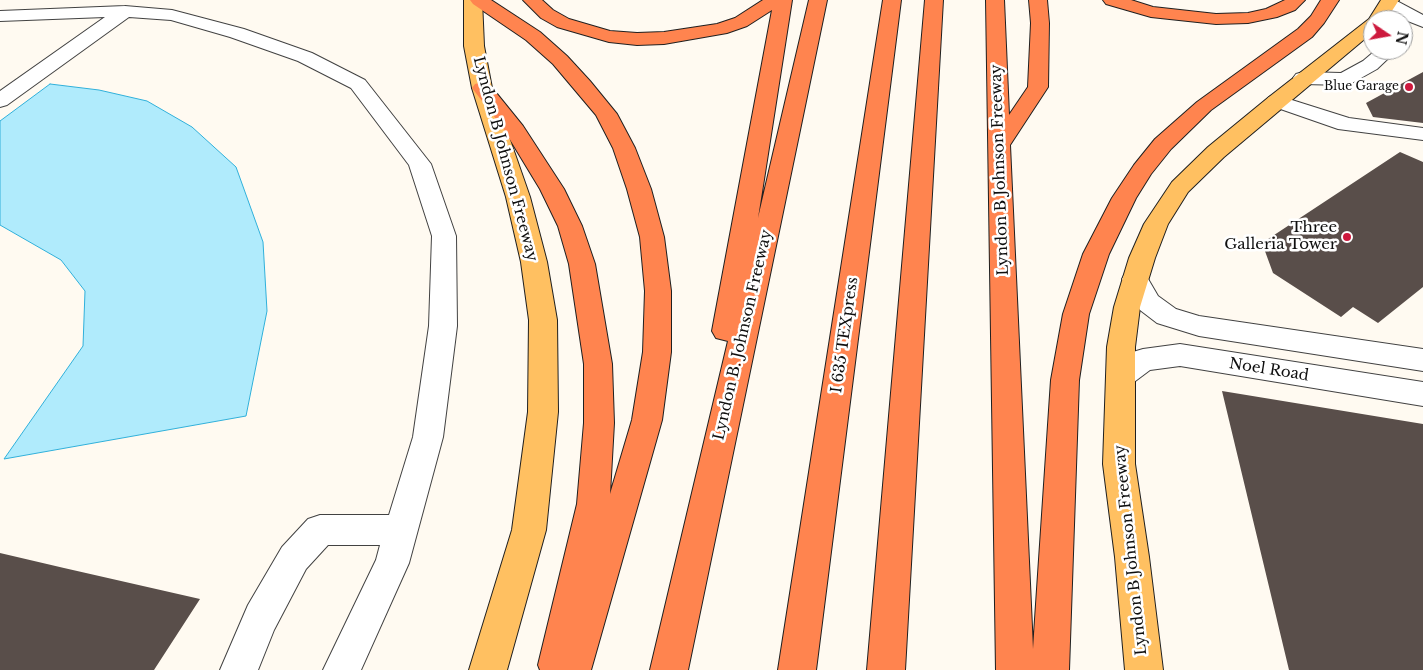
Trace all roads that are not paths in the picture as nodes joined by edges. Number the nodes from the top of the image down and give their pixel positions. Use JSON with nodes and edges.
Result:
{"nodes":[{"id":1,"x":473,"y":0,"type":"edge"},
{"id":2,"x":479,"y":0,"type":"edge"},
{"id":3,"x":532,"y":0,"type":"edge"},
{"id":4,"x":774,"y":0,"type":"edge"},
{"id":5,"x":783,"y":0,"type":"edge"},
{"id":6,"x":818,"y":0,"type":"edge"},
{"id":7,"x":892,"y":0,"type":"edge"},
{"id":8,"x":934,"y":0,"type":"edge"},
{"id":9,"x":995,"y":0,"type":"edge"},
{"id":10,"x":1038,"y":0,"type":"edge"},
{"id":11,"x":1112,"y":0,"type":"edge"},
{"id":12,"x":1296,"y":0,"type":"edge"},
{"id":13,"x":1330,"y":0,"type":"edge"},
{"id":14,"x":1384,"y":9,"type":"edge"},
{"id":15,"x":125,"y":11,"type":"junction"},
{"id":16,"x":0,"y":16,"type":"edge"},
{"id":17,"x":1417,"y":25,"type":"edge"},
{"id":18,"x":1376,"y":60,"type":"edge"},
{"id":19,"x":1303,"y":78,"type":"junction"},
{"id":20,"x":482,"y":86,"type":"junction"},
{"id":21,"x":0,"y":101,"type":"edge"},
{"id":22,"x":1276,"y":101,"type":"junction"},
{"id":23,"x":1423,"y":134,"type":"edge"},
{"id":24,"x":999,"y":146,"type":"junction"},
{"id":25,"x":1135,"y":279,"type":"junction"},
{"id":26,"x":1423,"y":360,"type":"edge"},
{"id":27,"x":1120,"y":377,"type":"junction"},
{"id":28,"x":1423,"y":394,"type":"edge"},
{"id":29,"x":402,"y":530,"type":"junction"},
{"id":30,"x":239,"y":670,"type":"edge"},
{"id":31,"x":342,"y":670,"type":"edge"},
{"id":32,"x":488,"y":670,"type":"edge"},
{"id":33,"x":556,"y":670,"type":"edge"},
{"id":34,"x":572,"y":670,"type":"edge"},
{"id":35,"x":668,"y":670,"type":"edge"},
{"id":36,"x":797,"y":670,"type":"edge"},
{"id":37,"x":886,"y":670,"type":"edge"},
{"id":38,"x":1015,"y":670,"type":"edge"},
{"id":39,"x":1050,"y":670,"type":"edge"},
{"id":40,"x":1144,"y":670,"type":"edge"}],
"edges":[{"from":1,"to":20,"type":"main road","name":"Lyndon B Johnson Freeway"},
{"from":2,"to":34,"type":"highway"},
{"from":3,"to":4,"type":"highway"},
{"from":5,"to":35,"type":"highway"},
{"from":6,"to":35,"type":"highway","name":"Lyndon B. Johnson Freeway"},
{"from":7,"to":36,"type":"highway","name":"I 635 TEXpress"},
{"from":8,"to":37,"type":"highway"},
{"from":9,"to":24,"type":"highway","name":"Lyndon B Johnson Freeway"},
{"from":10,"to":24,"type":"highway"},
{"from":11,"to":12,"type":"highway"},
{"from":13,"to":39,"type":"highway"},
{"from":14,"to":17,"type":"street"},
{"from":14,"to":19,"type":"main road","name":"Lyndon B Johnson Freeway"},
{"from":15,"to":16,"type":"street"},
{"from":15,"to":21,"type":"street"},
{"from":15,"to":29,"type":"street"},
{"from":18,"to":19,"type":"street"},
{"from":19,"to":22,"type":"main road","name":"Lyndon B Johnson Freeway"},
{"from":20,"to":32,"type":"main road","name":"Lyndon B Johnson Freeway"},
{"from":20,"to":33,"type":"highway"},
{"from":22,"to":23,"type":"street"},
{"from":22,"to":25,"type":"main road","name":"Lyndon B Johnson Freeway"},
{"from":24,"to":38,"type":"highway","name":"Lyndon B Johnson Freeway"},
{"from":25,"to":26,"type":"street"},
{"from":25,"to":27,"type":"main road","name":"Lyndon B Johnson Freeway"},
{"from":27,"to":28,"type":"street","name":"Noel Road"},
{"from":27,"to":40,"type":"main road","name":"Lyndon B Johnson Freeway"},
{"from":29,"to":30,"type":"street"},
{"from":29,"to":31,"type":"street"}]}
